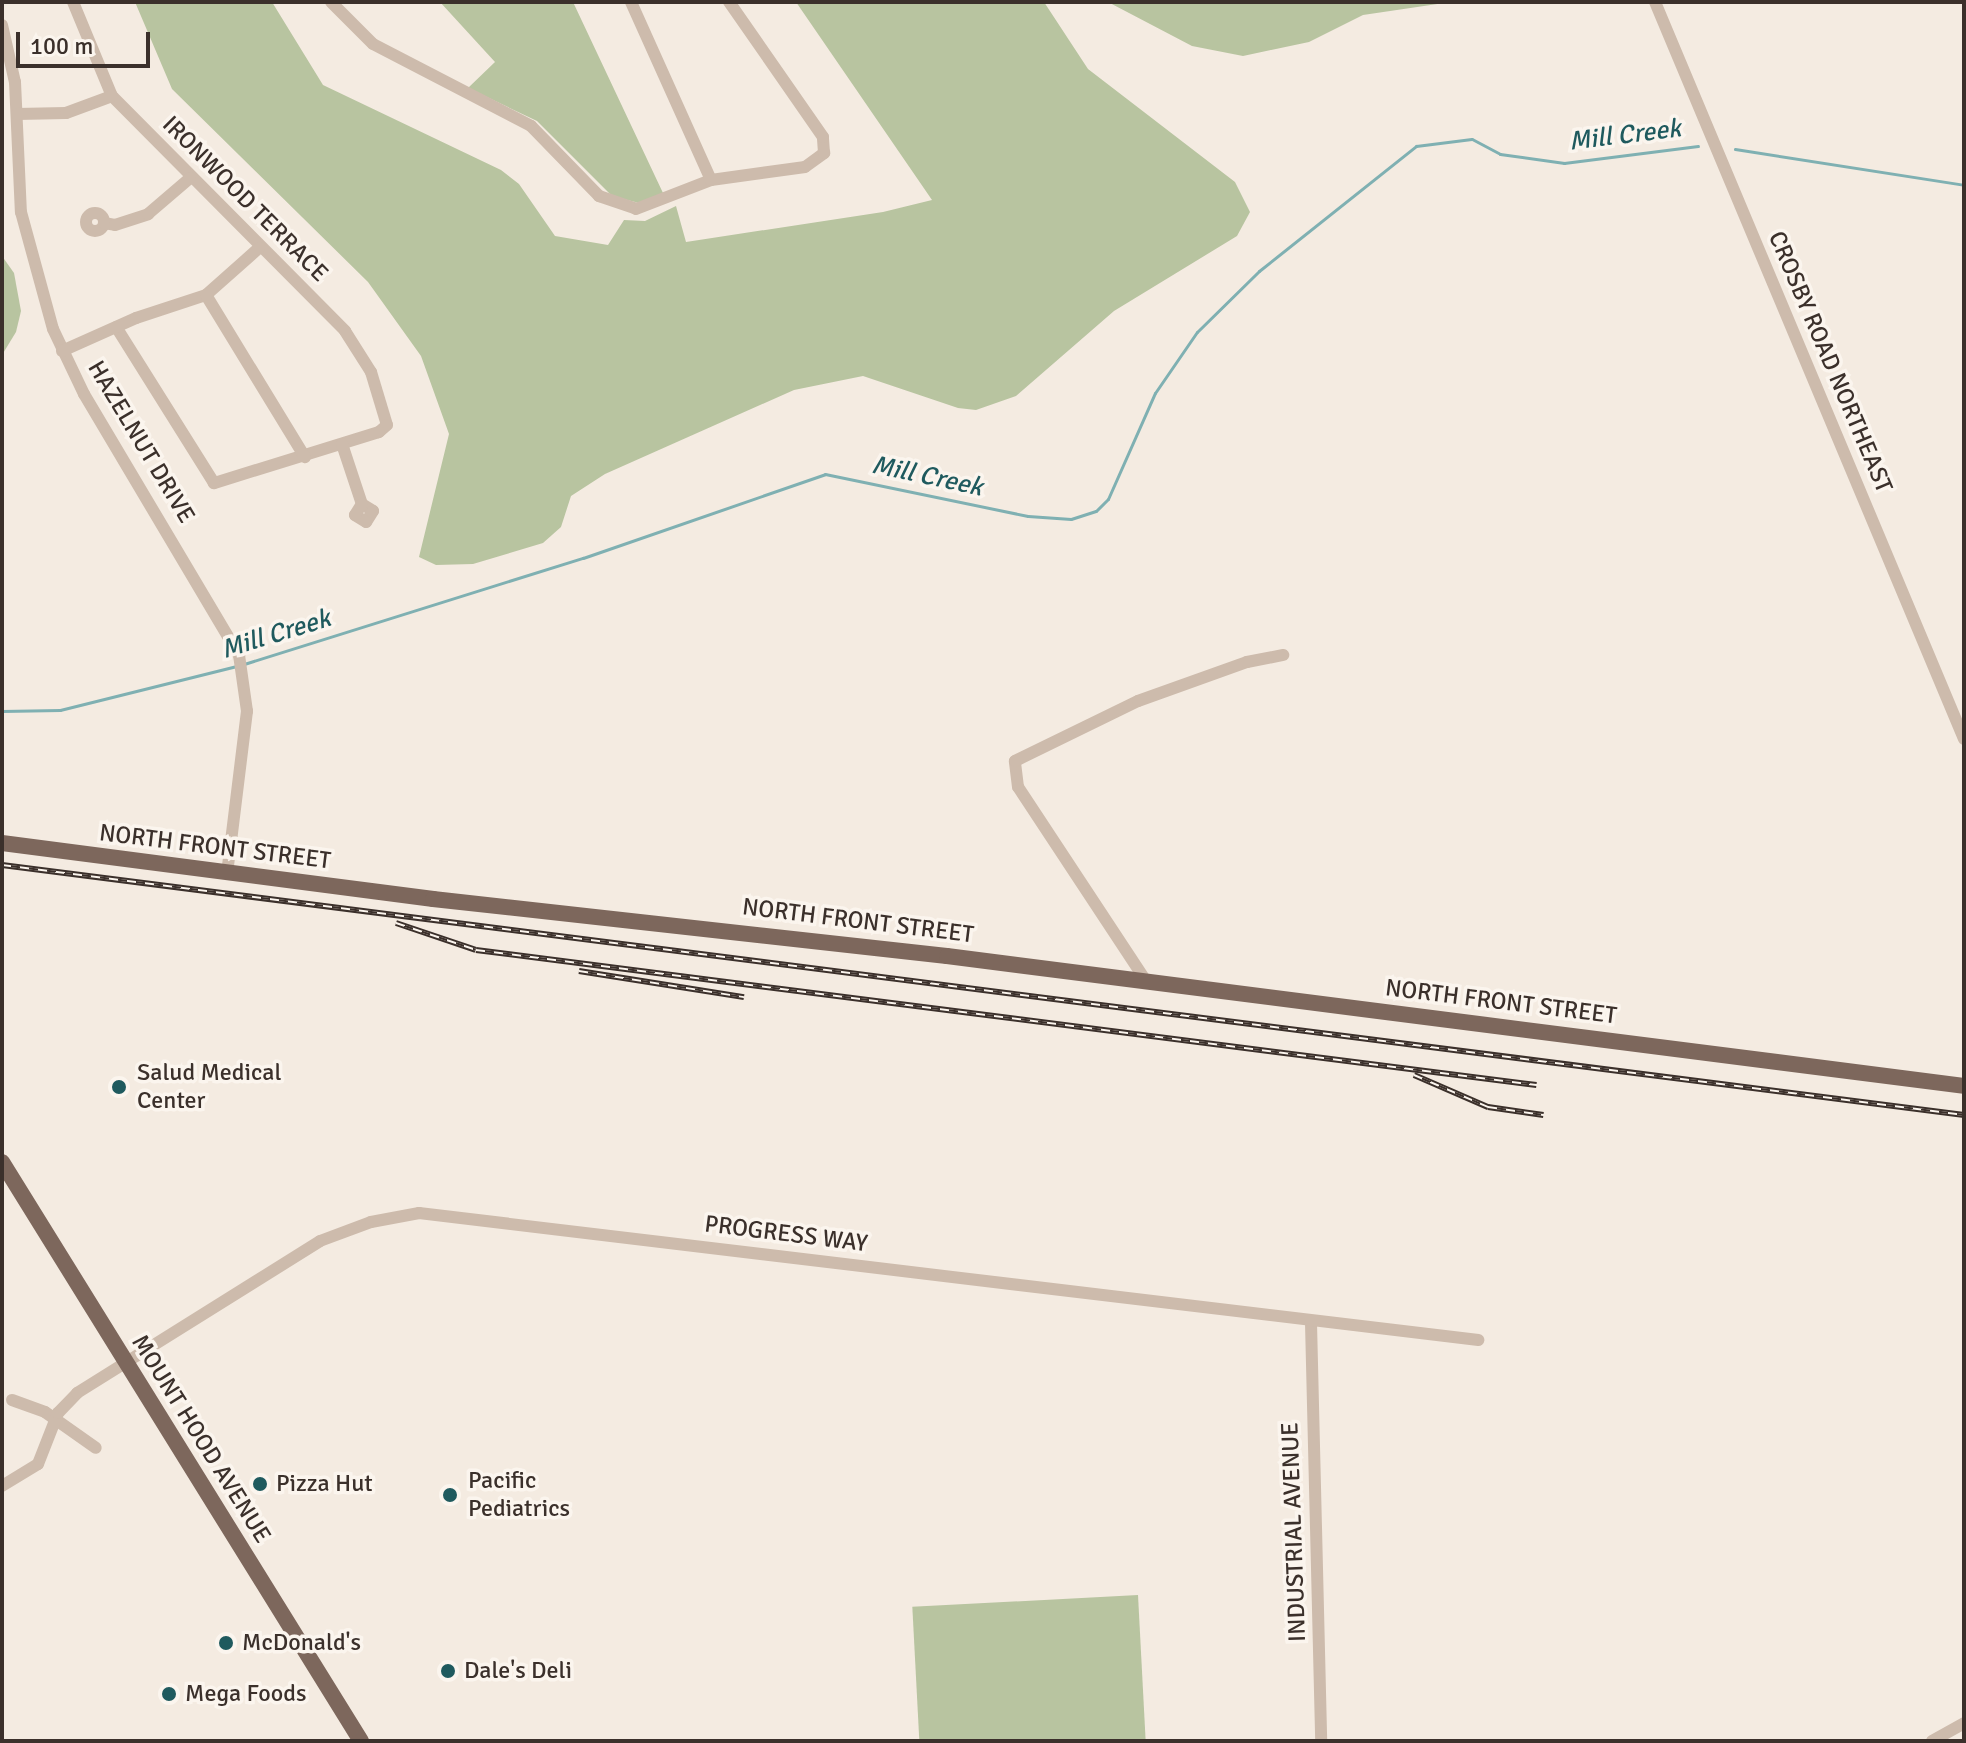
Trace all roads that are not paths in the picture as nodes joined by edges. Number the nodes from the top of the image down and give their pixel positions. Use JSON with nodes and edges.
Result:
{"nodes":[{"id":1,"x":73,"y":2,"type":"edge"},
{"id":2,"x":331,"y":2,"type":"edge"},
{"id":3,"x":631,"y":2,"type":"edge"},
{"id":4,"x":729,"y":2,"type":"edge"},
{"id":5,"x":1655,"y":2,"type":"edge"},
{"id":6,"x":2,"y":25,"type":"edge"},
{"id":7,"x":112,"y":96,"type":"junction"},
{"id":8,"x":17,"y":114,"type":"junction"},
{"id":9,"x":190,"y":178,"type":"junction"},
{"id":10,"x":711,"y":180,"type":"junction"},
{"id":11,"x":104,"y":223,"type":"dead end"},
{"id":12,"x":259,"y":248,"type":"junction"},
{"id":13,"x":206,"y":295,"type":"junction"},
{"id":14,"x":116,"y":327,"type":"junction"},
{"id":15,"x":62,"y":351,"type":"junction"},
{"id":16,"x":342,"y":444,"type":"junction"},
{"id":17,"x":305,"y":457,"type":"junction"},
{"id":18,"x":362,"y":504,"type":"dead end"},
{"id":19,"x":1283,"y":655,"type":"dead end"},
{"id":20,"x":1964,"y":739,"type":"edge"},
{"id":21,"x":2,"y":843,"type":"edge"},
{"id":22,"x":227,"y":873,"type":"junction"},
{"id":23,"x":1146,"y":981,"type":"junction"},
{"id":24,"x":1964,"y":1086,"type":"edge"},
{"id":25,"x":2,"y":1162,"type":"edge"},
{"id":26,"x":8,"y":1187,"type":"edge"},
{"id":27,"x":1311,"y":1323,"type":"junction"},
{"id":28,"x":1478,"y":1340,"type":"dead end"},
{"id":29,"x":125,"y":1363,"type":"junction"},
{"id":30,"x":12,"y":1400,"type":"dead end"},
{"id":31,"x":56,"y":1418,"type":"junction"},
{"id":32,"x":96,"y":1448,"type":"dead end"},
{"id":33,"x":2,"y":1486,"type":"edge"},
{"id":34,"x":1964,"y":1723,"type":"edge"},
{"id":35,"x":361,"y":1741,"type":"edge"},
{"id":36,"x":1321,"y":1741,"type":"edge"},
{"id":37,"x":1932,"y":1741,"type":"edge"}],
"edges":[{"from":1,"to":7,"type":"street","name":"IRONWOOD TERRACE"},
{"from":2,"to":10,"type":"street"},
{"from":3,"to":10,"type":"street"},
{"from":4,"to":10,"type":"street"},
{"from":5,"to":20,"type":"street","name":"CROSBY ROAD NORTHEAST"},
{"from":6,"to":8,"type":"street","name":"HAZELNUT DRIVE"},
{"from":7,"to":8,"type":"street"},
{"from":7,"to":9,"type":"street","name":"IRONWOOD TERRACE"},
{"from":8,"to":15,"type":"street","name":"HAZELNUT DRIVE"},
{"from":9,"to":11,"type":"street"},
{"from":9,"to":12,"type":"street","name":"IRONWOOD TERRACE"},
{"from":12,"to":13,"type":"street"},
{"from":12,"to":16,"type":"street","name":"IRONWOOD TERRACE"},
{"from":13,"to":14,"type":"street"},
{"from":13,"to":17,"type":"street"},
{"from":14,"to":15,"type":"street"},
{"from":14,"to":17,"type":"street"},
{"from":15,"to":22,"type":"street","name":"HAZELNUT DRIVE"},
{"from":16,"to":17,"type":"street"},
{"from":16,"to":18,"type":"street"},
{"from":19,"to":23,"type":"street"},
{"from":21,"to":22,"type":"main road","name":"NORTH FRONT STREET"},
{"from":22,"to":23,"type":"main road","name":"NORTH FRONT STREET"},
{"from":23,"to":24,"type":"main road","name":"NORTH FRONT STREET"},
{"from":25,"to":26,"type":"main road","name":"MOUNT HOOD AVENUE"},
{"from":26,"to":29,"type":"main road","name":"MOUNT HOOD AVENUE"},
{"from":27,"to":28,"type":"street","name":"PROGRESS WAY"},
{"from":27,"to":29,"type":"street","name":"PROGRESS WAY"},
{"from":27,"to":36,"type":"street","name":"INDUSTRIAL AVENUE"},
{"from":29,"to":31,"type":"street","name":"PROGRESS WAY"},
{"from":29,"to":35,"type":"main road","name":"MOUNT HOOD AVENUE"},
{"from":30,"to":31,"type":"street"},
{"from":31,"to":32,"type":"street"},
{"from":31,"to":33,"type":"street"},
{"from":34,"to":37,"type":"street"}]}
